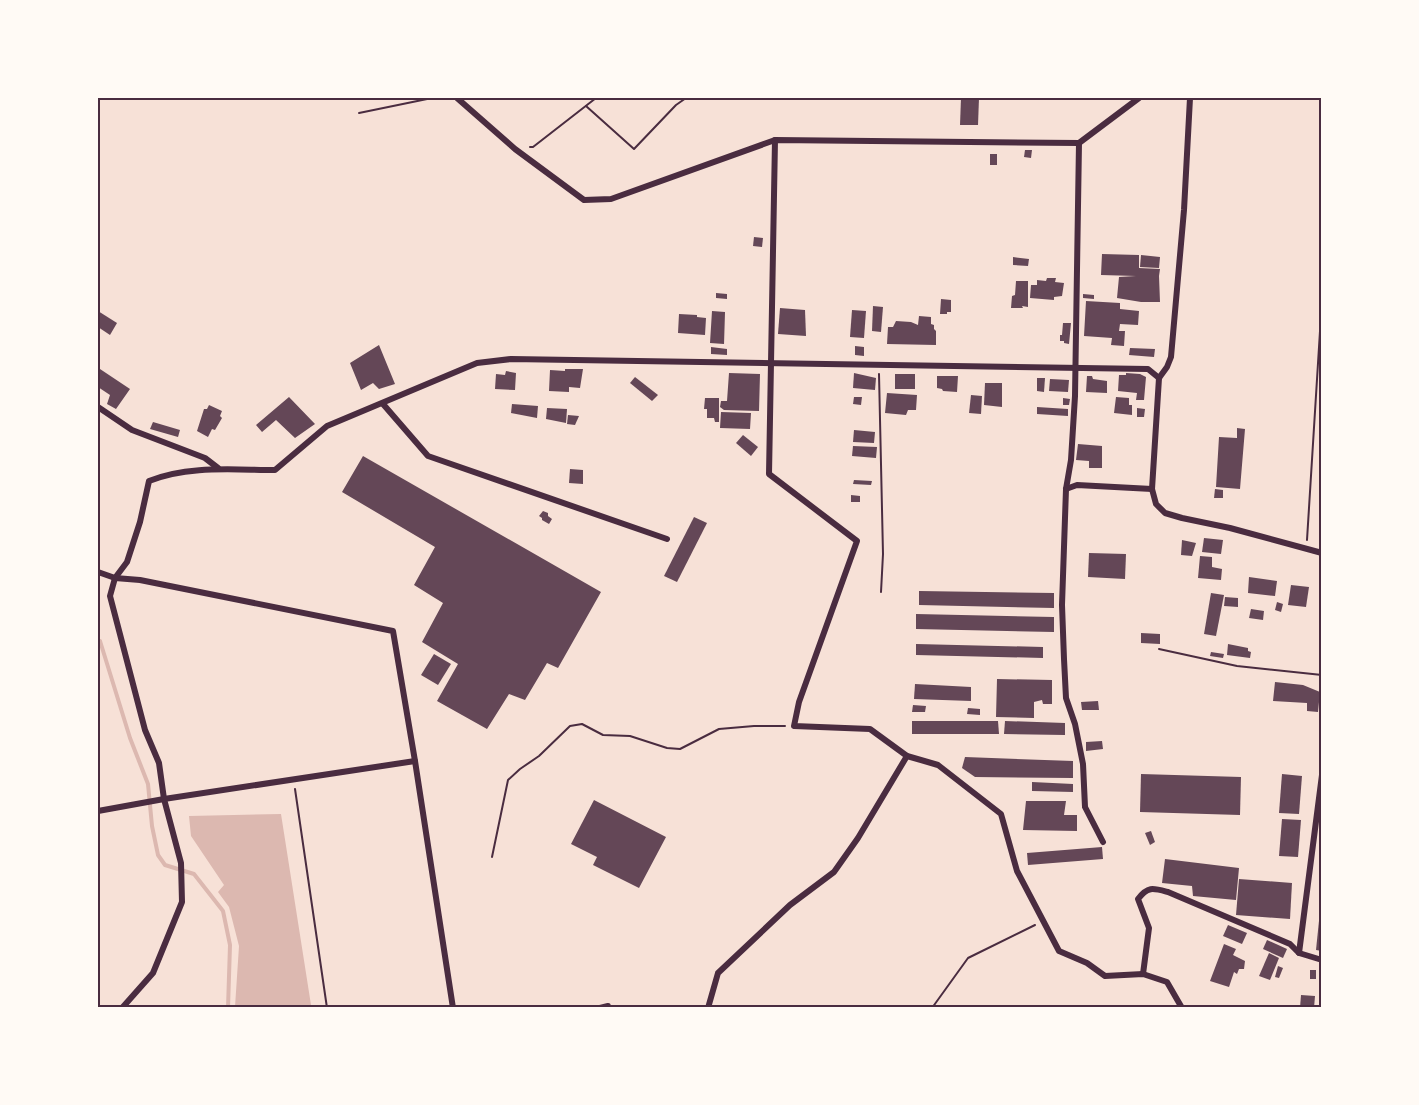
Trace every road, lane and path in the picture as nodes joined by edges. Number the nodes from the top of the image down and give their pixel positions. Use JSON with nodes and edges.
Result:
{"nodes":[{"id":1,"x":432,"y":98,"type":"edge"},
{"id":2,"x":457,"y":98,"type":"edge"},
{"id":3,"x":596,"y":98,"type":"edge"},
{"id":4,"x":686,"y":98,"type":"edge"},
{"id":5,"x":1139,"y":98,"type":"edge"},
{"id":6,"x":1190,"y":98,"type":"edge"},
{"id":7,"x":586,"y":106,"type":"junction"},
{"id":8,"x":360,"y":112,"type":"dead end"},
{"id":9,"x":775,"y":140,"type":"junction"},
{"id":10,"x":1079,"y":143,"type":"junction"},
{"id":11,"x":515,"y":149,"type":"junction"},
{"id":12,"x":1322,"y":299,"type":"edge"},
{"id":13,"x":772,"y":364,"type":"junction"},
{"id":14,"x":879,"y":365,"type":"junction"},
{"id":15,"x":1075,"y":368,"type":"junction"},
{"id":16,"x":1159,"y":378,"type":"junction"},
{"id":17,"x":383,"y":404,"type":"junction"},
{"id":18,"x":98,"y":407,"type":"edge"},
{"id":19,"x":218,"y":468,"type":"junction"},
{"id":20,"x":1066,"y":489,"type":"junction"},
{"id":21,"x":1152,"y":489,"type":"junction"},
{"id":22,"x":667,"y":539,"type":"dead end"},
{"id":23,"x":1307,"y":549,"type":"junction"},
{"id":24,"x":1322,"y":553,"type":"edge"},
{"id":25,"x":98,"y":572,"type":"edge"},
{"id":26,"x":115,"y":578,"type":"junction"},
{"id":27,"x":881,"y":592,"type":"dead end"},
{"id":28,"x":1159,"y":649,"type":"dead end"},
{"id":29,"x":1322,"y":675,"type":"edge"},
{"id":30,"x":794,"y":726,"type":"junction"},
{"id":31,"x":907,"y":756,"type":"junction"},
{"id":32,"x":415,"y":762,"type":"junction"},
{"id":33,"x":1322,"y":774,"type":"edge"},
{"id":34,"x":293,"y":780,"type":"junction"},
{"id":35,"x":164,"y":799,"type":"junction"},
{"id":36,"x":98,"y":811,"type":"edge"},
{"id":37,"x":1103,"y":842,"type":"dead end"},
{"id":38,"x":492,"y":857,"type":"dead end"},
{"id":39,"x":1043,"y":921,"type":"junction"},
{"id":40,"x":1299,"y":953,"type":"junction"},
{"id":41,"x":1322,"y":960,"type":"edge"},
{"id":42,"x":1143,"y":974,"type":"junction"},
{"id":43,"x":608,"y":1006,"type":"edge"},
{"id":44,"x":122,"y":1008,"type":"edge"},
{"id":45,"x":327,"y":1008,"type":"edge"},
{"id":46,"x":453,"y":1008,"type":"edge"},
{"id":47,"x":600,"y":1008,"type":"edge"},
{"id":48,"x":708,"y":1008,"type":"edge"},
{"id":49,"x":932,"y":1008,"type":"edge"},
{"id":50,"x":1182,"y":1008,"type":"edge"}],
"edges":[{"from":1,"to":8,"type":"path"},
{"from":2,"to":11,"type":"street"},
{"from":3,"to":7,"type":"path"},
{"from":4,"to":7,"type":"path"},
{"from":5,"to":10,"type":"street"},
{"from":6,"to":16,"type":"street"},
{"from":7,"to":11,"type":"path"},
{"from":9,"to":10,"type":"street"},
{"from":9,"to":11,"type":"street"},
{"from":9,"to":13,"type":"street"},
{"from":10,"to":15,"type":"street"},
{"from":12,"to":23,"type":"path"},
{"from":13,"to":14,"type":"street"},
{"from":13,"to":17,"type":"street"},
{"from":13,"to":30,"type":"street"},
{"from":14,"to":15,"type":"street"},
{"from":14,"to":27,"type":"path"},
{"from":15,"to":16,"type":"street"},
{"from":15,"to":20,"type":"street"},
{"from":16,"to":21,"type":"street"},
{"from":17,"to":19,"type":"street"},
{"from":17,"to":22,"type":"street"},
{"from":18,"to":19,"type":"street"},
{"from":19,"to":26,"type":"street"},
{"from":20,"to":21,"type":"street"},
{"from":20,"to":37,"type":"street"},
{"from":21,"to":23,"type":"street"},
{"from":23,"to":24,"type":"street"},
{"from":25,"to":26,"type":"street"},
{"from":26,"to":32,"type":"street"},
{"from":26,"to":35,"type":"street"},
{"from":28,"to":29,"type":"path"},
{"from":30,"to":31,"type":"street"},
{"from":30,"to":38,"type":"path"},
{"from":31,"to":39,"type":"street"},
{"from":31,"to":48,"type":"street"},
{"from":32,"to":34,"type":"street"},
{"from":32,"to":46,"type":"street"},
{"from":33,"to":40,"type":"street"},
{"from":34,"to":35,"type":"street"},
{"from":34,"to":45,"type":"path"},
{"from":35,"to":36,"type":"street"},
{"from":35,"to":44,"type":"street"},
{"from":39,"to":42,"type":"street"},
{"from":39,"to":49,"type":"path"},
{"from":40,"to":41,"type":"street"},
{"from":40,"to":42,"type":"street"},
{"from":42,"to":50,"type":"street"},
{"from":43,"to":47,"type":"street"}]}
